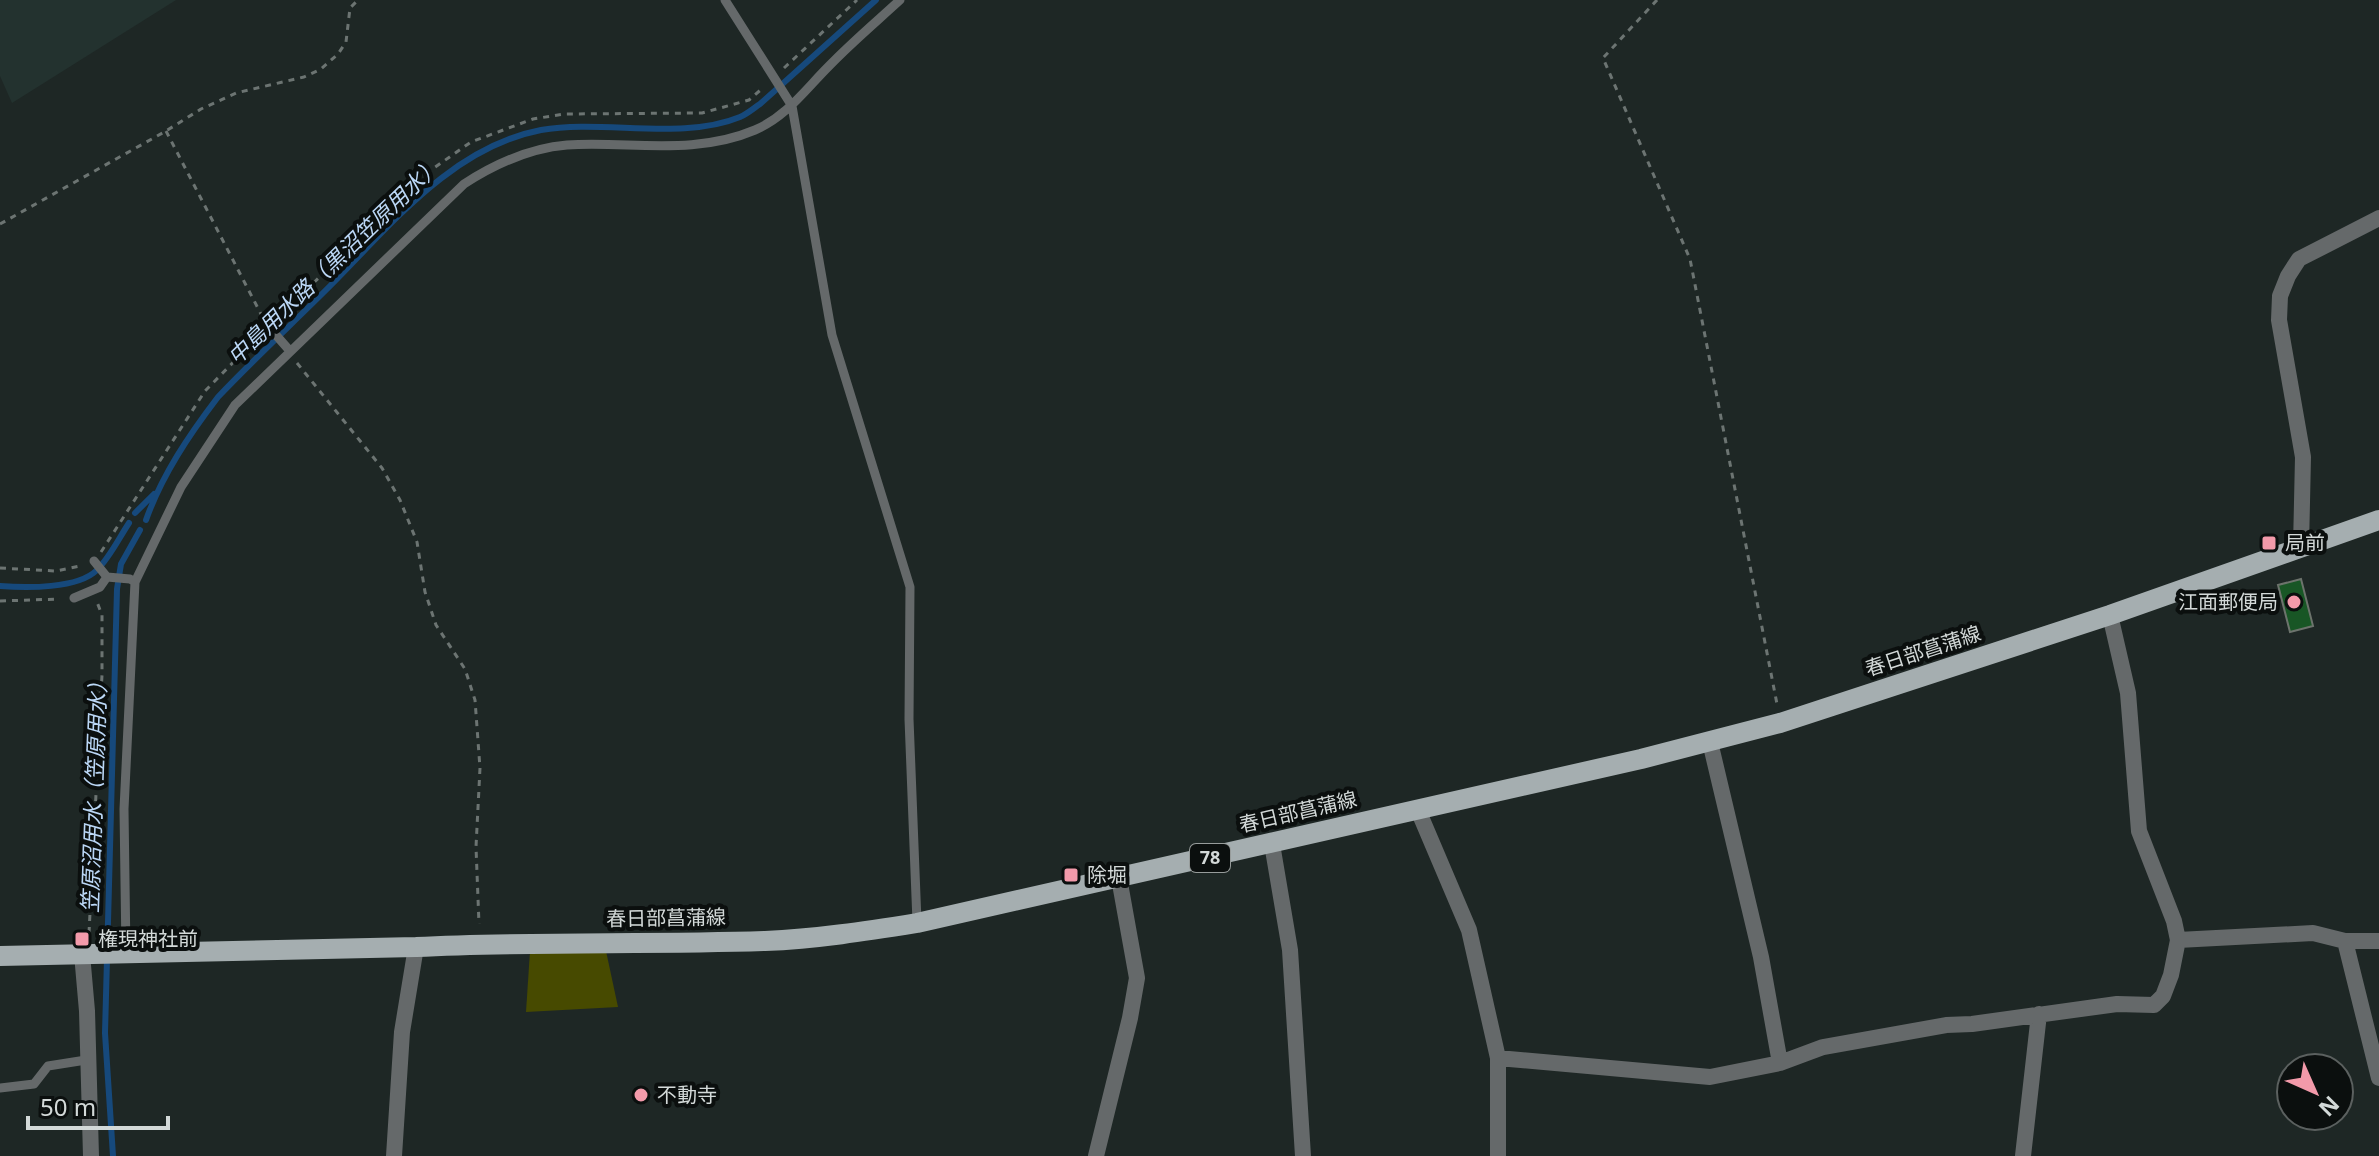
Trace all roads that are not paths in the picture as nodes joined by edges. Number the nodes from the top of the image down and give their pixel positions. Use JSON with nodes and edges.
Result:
{"nodes":[{"id":1,"x":725,"y":0,"type":"edge"},
{"id":2,"x":900,"y":0,"type":"edge"},
{"id":3,"x":790,"y":103,"type":"junction"},
{"id":4,"x":2379,"y":218,"type":"edge"},
{"id":5,"x":269,"y":328,"type":"road end"},
{"id":6,"x":287,"y":348,"type":"junction"},
{"id":7,"x":2379,"y":520,"type":"edge"},
{"id":8,"x":2301,"y":547,"type":"junction"},
{"id":9,"x":95,"y":563,"type":"road end"},
{"id":10,"x":108,"y":576,"type":"junction"},
{"id":11,"x":132,"y":581,"type":"junction"},
{"id":12,"x":74,"y":598,"type":"road end"},
{"id":13,"x":2110,"y":615,"type":"junction"},
{"id":14,"x":1710,"y":742,"type":"junction"},
{"id":15,"x":1418,"y":810,"type":"junction"},
{"id":16,"x":1272,"y":844,"type":"junction"},
{"id":17,"x":1119,"y":878,"type":"junction"},
{"id":18,"x":917,"y":923,"type":"junction"},
{"id":19,"x":2178,"y":940,"type":"junction"},
{"id":20,"x":2345,"y":941,"type":"junction"},
{"id":21,"x":2379,"y":941,"type":"edge"},
{"id":22,"x":416,"y":947,"type":"junction"},
{"id":23,"x":85,"y":954,"type":"junction"},
{"id":24,"x":126,"y":954,"type":"junction"},
{"id":25,"x":0,"y":956,"type":"edge"},
{"id":26,"x":2039,"y":1014,"type":"junction"},
{"id":27,"x":1498,"y":1058,"type":"junction"},
{"id":28,"x":86,"y":1060,"type":"junction"},
{"id":29,"x":1780,"y":1063,"type":"junction"},
{"id":30,"x":2379,"y":1078,"type":"edge"},
{"id":31,"x":0,"y":1088,"type":"edge"},
{"id":32,"x":91,"y":1156,"type":"edge"},
{"id":33,"x":394,"y":1156,"type":"edge"},
{"id":34,"x":1096,"y":1156,"type":"edge"},
{"id":35,"x":1303,"y":1156,"type":"edge"},
{"id":36,"x":1498,"y":1156,"type":"edge"},
{"id":37,"x":2023,"y":1156,"type":"edge"}],
"edges":[{"from":1,"to":3,"type":"lane"},
{"from":2,"to":3,"type":"lane"},
{"from":3,"to":6,"type":"lane"},
{"from":3,"to":18,"type":"lane"},
{"from":4,"to":8,"type":"street"},
{"from":5,"to":6,"type":"lane"},
{"from":6,"to":11,"type":"lane"},
{"from":7,"to":8,"type":"main road","name":"春日部菖蒲線","number":"78"},
{"from":8,"to":13,"type":"main road","name":"春日部菖蒲線","number":"78"},
{"from":9,"to":10,"type":"lane"},
{"from":10,"to":11,"type":"lane"},
{"from":10,"to":12,"type":"lane"},
{"from":11,"to":24,"type":"lane"},
{"from":13,"to":14,"type":"main road","name":"春日部菖蒲線","number":"78"},
{"from":13,"to":19,"type":"street"},
{"from":14,"to":15,"type":"main road","name":"春日部菖蒲線","number":"78"},
{"from":14,"to":29,"type":"street"},
{"from":15,"to":16,"type":"main road","name":"春日部菖蒲線","number":"78"},
{"from":15,"to":27,"type":"street"},
{"from":16,"to":17,"type":"main road","name":"春日部菖蒲線","number":"78"},
{"from":16,"to":35,"type":"street"},
{"from":17,"to":18,"type":"main road","name":"春日部菖蒲線","number":"78"},
{"from":17,"to":34,"type":"street"},
{"from":18,"to":22,"type":"main road","name":"春日部菖蒲線","number":"78"},
{"from":19,"to":20,"type":"street"},
{"from":19,"to":26,"type":"street"},
{"from":20,"to":21,"type":"street"},
{"from":20,"to":30,"type":"street"},
{"from":22,"to":24,"type":"main road","name":"春日部菖蒲線","number":"78"},
{"from":22,"to":33,"type":"street"},
{"from":23,"to":24,"type":"main road","name":"春日部菖蒲線","number":"78"},
{"from":23,"to":25,"type":"main road","name":"春日部菖蒲線","number":"78"},
{"from":23,"to":28,"type":"street"},
{"from":26,"to":29,"type":"street"},
{"from":26,"to":37,"type":"street"},
{"from":27,"to":29,"type":"street"},
{"from":27,"to":36,"type":"street"},
{"from":28,"to":31,"type":"lane"},
{"from":28,"to":32,"type":"street"}]}
